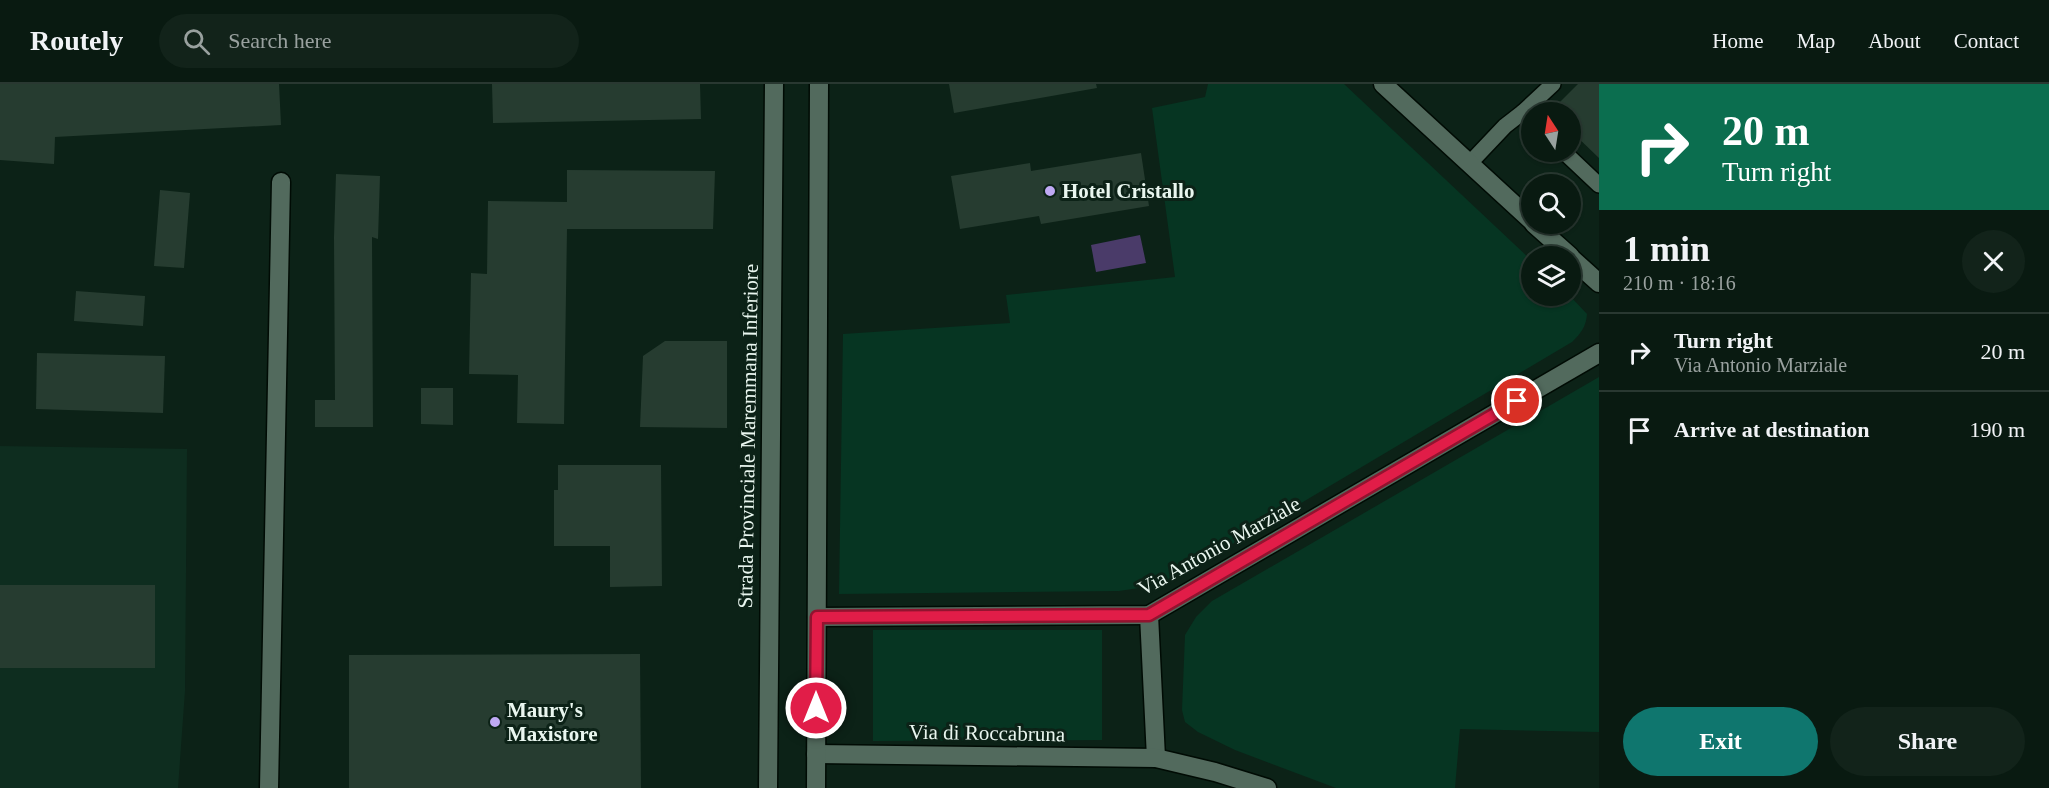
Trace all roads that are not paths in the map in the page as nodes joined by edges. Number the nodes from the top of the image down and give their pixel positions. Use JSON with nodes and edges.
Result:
{"nodes":[{"id":1,"x":774,"y":84,"type":"edge"},
{"id":2,"x":819,"y":84,"type":"edge"},
{"id":3,"x":1383,"y":84,"type":"edge"},
{"id":4,"x":1553,"y":84,"type":"edge"},
{"id":5,"x":1538,"y":102,"type":"edge"},
{"id":6,"x":1521,"y":119,"type":"edge"},
{"id":7,"x":1575,"y":162,"type":"edge"},
{"id":8,"x":1469,"y":164,"type":"junction"},
{"id":9,"x":281,"y":182,"type":"dead end"},
{"id":10,"x":1599,"y":185,"type":"edge"},
{"id":11,"x":1521,"y":211,"type":"edge"},
{"id":12,"x":1546,"y":234,"type":"edge"},
{"id":13,"x":1558,"y":246,"type":"edge"},
{"id":14,"x":1581,"y":267,"type":"edge"},
{"id":15,"x":1599,"y":283,"type":"edge"},
{"id":16,"x":1599,"y":353,"type":"edge"},
{"id":17,"x":1149,"y":615,"type":"junction"},
{"id":18,"x":817,"y":617,"type":"junction"},
{"id":19,"x":816,"y":754,"type":"junction"},
{"id":20,"x":1156,"y":758,"type":"junction"},
{"id":21,"x":269,"y":788,"type":"edge"},
{"id":22,"x":768,"y":788,"type":"edge"},
{"id":23,"x":816,"y":788,"type":"edge"},
{"id":24,"x":1267,"y":788,"type":"edge"}],
"edges":[{"from":1,"to":22,"type":"street","name":"Strada Provinciale Maremmana Inferiore"},
{"from":2,"to":18,"type":"street"},
{"from":3,"to":8,"type":"street"},
{"from":4,"to":5,"type":"lane"},
{"from":6,"to":8,"type":"lane"},
{"from":7,"to":10,"type":"lane"},
{"from":8,"to":11,"type":"street"},
{"from":9,"to":21,"type":"street"},
{"from":12,"to":13,"type":"street"},
{"from":14,"to":15,"type":"street"},
{"from":16,"to":17,"type":"street","name":"Via Antonio Marziale"},
{"from":17,"to":18,"type":"street","name":"Via Antonio Marziale"},
{"from":17,"to":20,"type":"street"},
{"from":18,"to":19,"type":"street"},
{"from":19,"to":20,"type":"street","name":"Via di Roccabruna"},
{"from":19,"to":23,"type":"street"},
{"from":20,"to":24,"type":"street","name":"Via di Roccabruna"}]}
